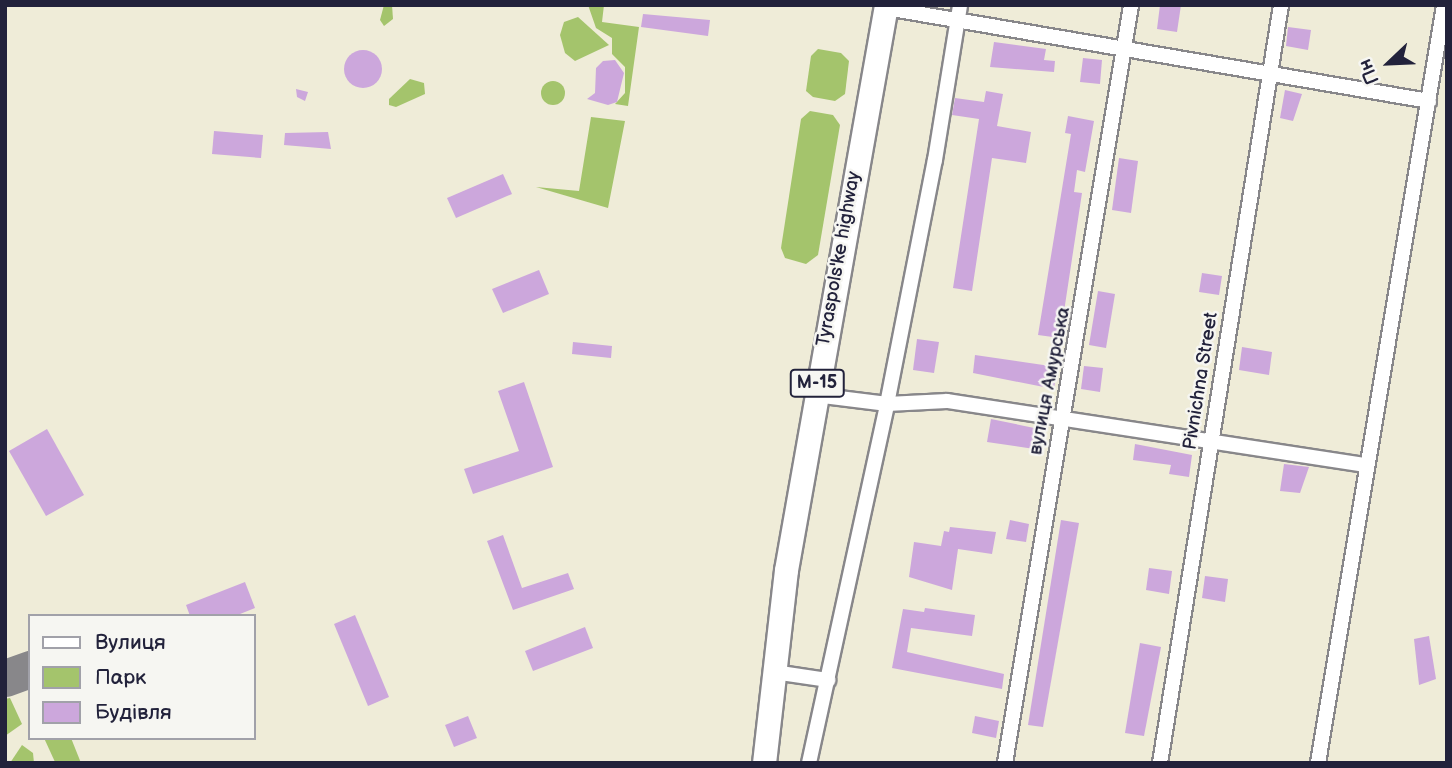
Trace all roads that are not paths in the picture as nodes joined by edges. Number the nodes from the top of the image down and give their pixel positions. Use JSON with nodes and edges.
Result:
{"nodes":[{"id":1,"x":960,"y":5,"type":"edge"},
{"id":2,"x":1131,"y":5,"type":"edge"},
{"id":3,"x":1281,"y":5,"type":"edge"},
{"id":4,"x":1444,"y":5,"type":"edge"},
{"id":5,"x":886,"y":6,"type":"edge"},
{"id":6,"x":957,"y":23,"type":"junction"},
{"id":7,"x":1125,"y":49,"type":"junction"},
{"id":8,"x":1270,"y":74,"type":"junction"},
{"id":9,"x":1429,"y":101,"type":"junction"},
{"id":10,"x":815,"y":395,"type":"junction"},
{"id":11,"x":887,"y":404,"type":"junction"},
{"id":12,"x":1061,"y":417,"type":"junction"},
{"id":13,"x":1211,"y":441,"type":"junction"},
{"id":14,"x":1367,"y":465,"type":"junction"},
{"id":15,"x":774,"y":672,"type":"junction"},
{"id":16,"x":828,"y":680,"type":"junction"},
{"id":17,"x":764,"y":763,"type":"edge"},
{"id":18,"x":809,"y":763,"type":"edge"},
{"id":19,"x":1005,"y":763,"type":"edge"},
{"id":20,"x":1160,"y":763,"type":"edge"},
{"id":21,"x":1318,"y":763,"type":"edge"}],
"edges":[{"from":1,"to":6,"type":"street"},
{"from":2,"to":7,"type":"street","name":"вулиця Амурська"},
{"from":3,"to":8,"type":"street","name":"Pivnichna Street"},
{"from":4,"to":9,"type":"street"},
{"from":5,"to":6,"type":"street"},
{"from":5,"to":10,"type":"main road","name":"Tyraspols'ke highway","number":"М-15"},
{"from":6,"to":7,"type":"street"},
{"from":6,"to":11,"type":"street"},
{"from":7,"to":8,"type":"street"},
{"from":7,"to":12,"type":"street","name":"вулиця Амурська"},
{"from":8,"to":9,"type":"street"},
{"from":8,"to":13,"type":"street","name":"Pivnichna Street"},
{"from":9,"to":14,"type":"street"},
{"from":10,"to":11,"type":"street"},
{"from":10,"to":15,"type":"main road","name":"Tyraspols'ke highway","number":"М-15"},
{"from":11,"to":12,"type":"street"},
{"from":11,"to":16,"type":"street"},
{"from":12,"to":13,"type":"street"},
{"from":12,"to":19,"type":"street","name":"вулиця Амурська"},
{"from":13,"to":14,"type":"street"},
{"from":13,"to":20,"type":"street","name":"Pivnichna Street"},
{"from":14,"to":21,"type":"street"},
{"from":15,"to":16,"type":"street"},
{"from":15,"to":17,"type":"main road","name":"Tyraspols'ke highway","number":"М-15"},
{"from":16,"to":18,"type":"street"}]}
